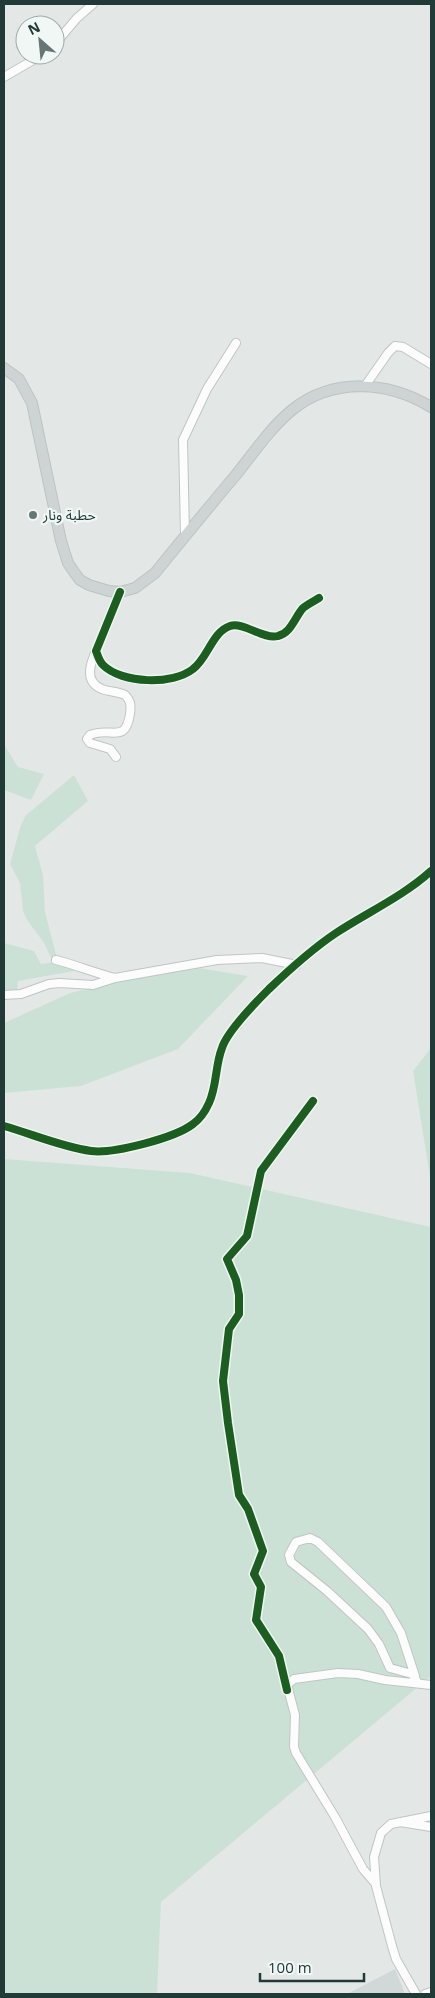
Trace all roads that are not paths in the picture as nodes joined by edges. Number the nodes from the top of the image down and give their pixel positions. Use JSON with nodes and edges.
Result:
{"nodes":[{"id":1,"x":93,"y":4,"type":"edge"},
{"id":2,"x":65,"y":32,"type":"edge"},
{"id":3,"x":25,"y":65,"type":"edge"},
{"id":4,"x":4,"y":77,"type":"edge"},
{"id":5,"x":236,"y":344,"type":"dead end"},
{"id":6,"x":431,"y":364,"type":"edge"},
{"id":7,"x":4,"y":368,"type":"edge"},
{"id":8,"x":365,"y":386,"type":"junction"},
{"id":9,"x":431,"y":406,"type":"edge"},
{"id":10,"x":185,"y":535,"type":"junction"},
{"id":11,"x":120,"y":592,"type":"junction"},
{"id":12,"x":319,"y":598,"type":"dead end"},
{"id":13,"x":96,"y":651,"type":"junction"},
{"id":14,"x":116,"y":757,"type":"dead end"},
{"id":15,"x":431,"y":871,"type":"edge"},
{"id":16,"x":56,"y":960,"type":"dead end"},
{"id":17,"x":296,"y":965,"type":"junction"},
{"id":18,"x":115,"y":978,"type":"junction"},
{"id":19,"x":4,"y":995,"type":"edge"},
{"id":20,"x":312,"y":1101,"type":"dead end"},
{"id":21,"x":4,"y":1126,"type":"edge"},
{"id":22,"x":416,"y":1679,"type":"junction"},
{"id":23,"x":431,"y":1685,"type":"edge"},
{"id":24,"x":287,"y":1690,"type":"junction"},
{"id":25,"x":431,"y":1816,"type":"edge"},
{"id":26,"x":398,"y":1822,"type":"junction"},
{"id":27,"x":431,"y":1828,"type":"edge"},
{"id":28,"x":375,"y":1883,"type":"junction"},
{"id":29,"x":431,"y":1992,"type":"edge"},
{"id":30,"x":416,"y":1994,"type":"edge"},
{"id":31,"x":425,"y":1994,"type":"edge"}],
"edges":[{"from":1,"to":2,"type":"street"},
{"from":3,"to":4,"type":"street"},
{"from":5,"to":10,"type":"street"},
{"from":6,"to":8,"type":"street"},
{"from":7,"to":11,"type":"main road"},
{"from":8,"to":9,"type":"main road"},
{"from":8,"to":10,"type":"main road"},
{"from":10,"to":11,"type":"main road"},
{"from":11,"to":13,"type":"street"},
{"from":12,"to":13,"type":"street"},
{"from":13,"to":14,"type":"street"},
{"from":15,"to":17,"type":"street"},
{"from":16,"to":18,"type":"street"},
{"from":17,"to":18,"type":"street"},
{"from":17,"to":21,"type":"street"},
{"from":18,"to":19,"type":"street"},
{"from":20,"to":24,"type":"street"},
{"from":22,"to":22,"type":"street"},
{"from":22,"to":23,"type":"street"},
{"from":22,"to":24,"type":"street"},
{"from":24,"to":28,"type":"street"},
{"from":25,"to":26,"type":"street"},
{"from":26,"to":27,"type":"street"},
{"from":26,"to":28,"type":"street"},
{"from":28,"to":30,"type":"street"},
{"from":29,"to":31,"type":"street"}]}
